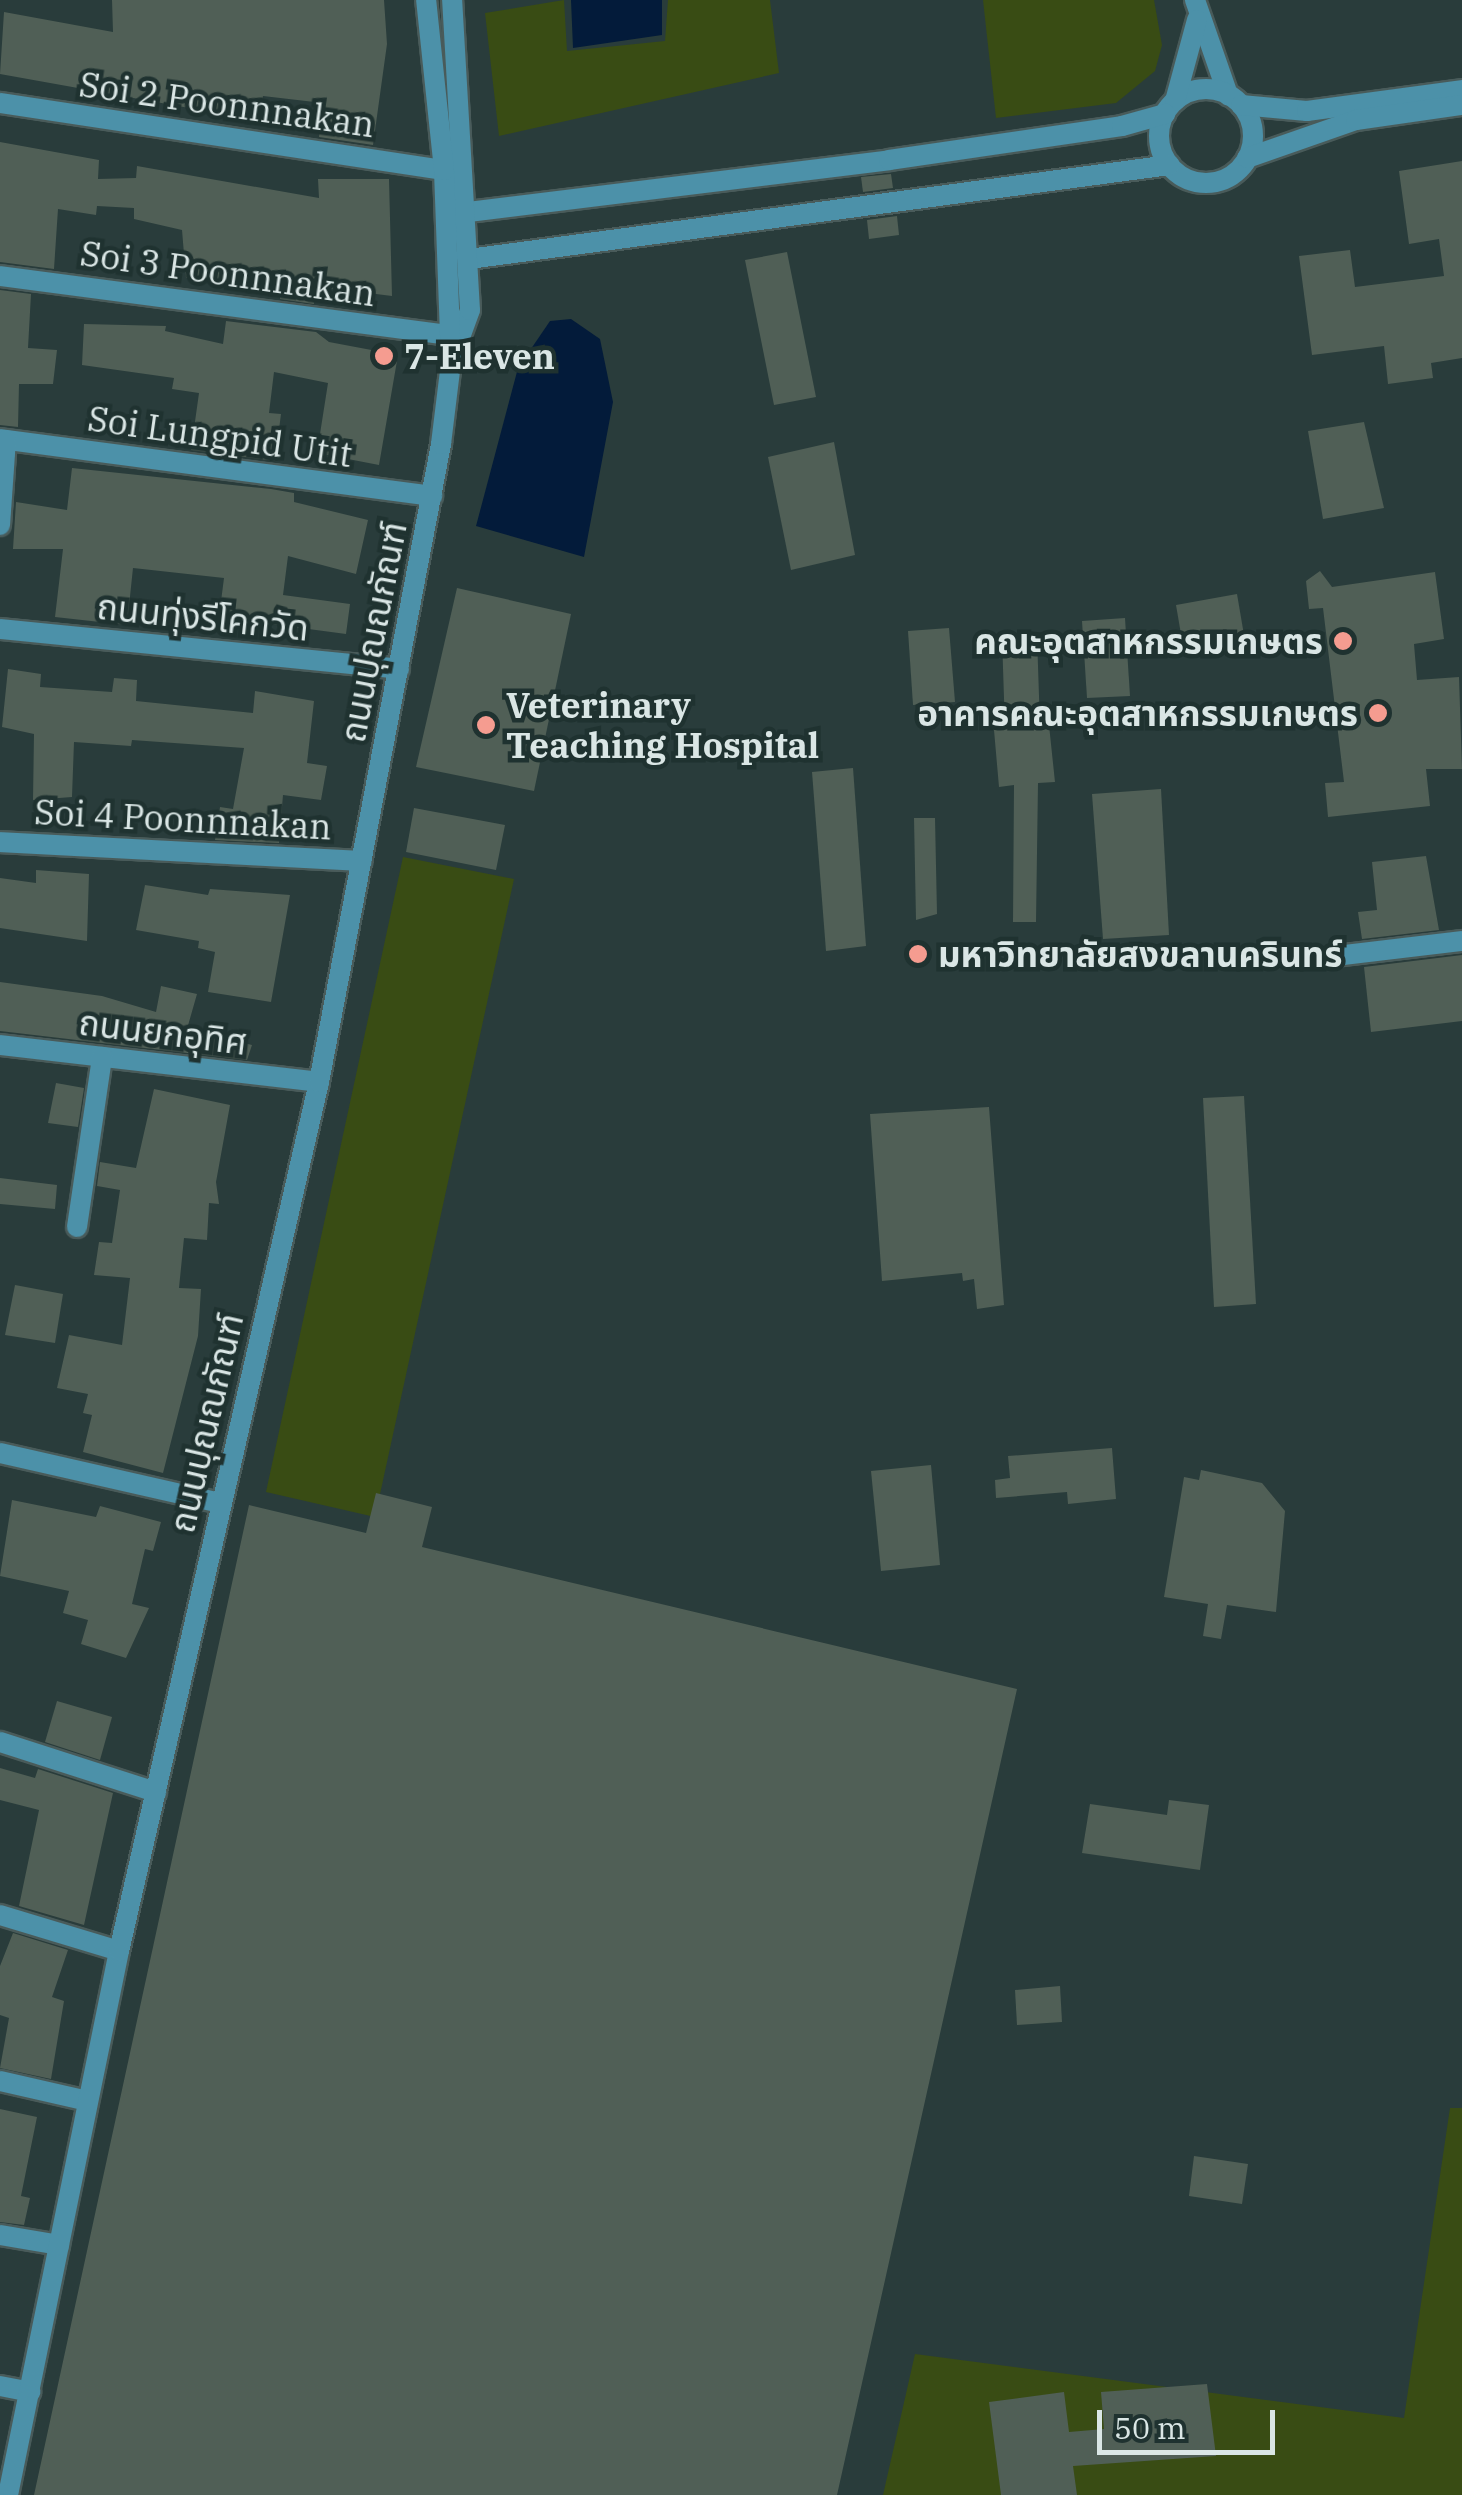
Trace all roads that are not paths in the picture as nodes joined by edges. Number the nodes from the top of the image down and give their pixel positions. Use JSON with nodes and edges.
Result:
{"nodes":[{"id":1,"x":426,"y":0,"type":"edge"},
{"id":2,"x":452,"y":0,"type":"edge"},
{"id":3,"x":1196,"y":10,"type":"edge"},
{"id":4,"x":1462,"y":90,"type":"edge"},
{"id":5,"x":1234,"y":100,"type":"junction"},
{"id":6,"x":0,"y":103,"type":"edge"},
{"id":7,"x":1462,"y":105,"type":"edge"},
{"id":8,"x":1170,"y":107,"type":"junction"},
{"id":9,"x":1247,"y":158,"type":"junction"},
{"id":10,"x":1170,"y":164,"type":"junction"},
{"id":11,"x":444,"y":170,"type":"junction"},
{"id":12,"x":468,"y":212,"type":"junction"},
{"id":13,"x":470,"y":259,"type":"junction"},
{"id":14,"x":0,"y":276,"type":"edge"},
{"id":15,"x":447,"y":335,"type":"junction"},
{"id":16,"x":450,"y":362,"type":"junction"},
{"id":17,"x":3,"y":440,"type":"edge"},
{"id":18,"x":432,"y":496,"type":"junction"},
{"id":19,"x":0,"y":525,"type":"edge"},
{"id":20,"x":0,"y":629,"type":"edge"},
{"id":21,"x":399,"y":669,"type":"junction"},
{"id":22,"x":0,"y":842,"type":"edge"},
{"id":23,"x":362,"y":861,"type":"junction"},
{"id":24,"x":1462,"y":941,"type":"edge"},
{"id":25,"x":1336,"y":956,"type":"dead end"},
{"id":26,"x":0,"y":1045,"type":"edge"},
{"id":27,"x":102,"y":1057,"type":"junction"},
{"id":28,"x":319,"y":1082,"type":"junction"},
{"id":29,"x":77,"y":1227,"type":"dead end"},
{"id":30,"x":0,"y":1453,"type":"edge"},
{"id":31,"x":220,"y":1503,"type":"junction"},
{"id":32,"x":0,"y":1742,"type":"edge"},
{"id":33,"x":156,"y":1792,"type":"junction"},
{"id":34,"x":0,"y":1915,"type":"edge"},
{"id":35,"x":119,"y":1951,"type":"junction"},
{"id":36,"x":0,"y":2081,"type":"edge"},
{"id":37,"x":87,"y":2102,"type":"junction"},
{"id":38,"x":0,"y":2235,"type":"edge"},
{"id":39,"x":59,"y":2244,"type":"junction"},
{"id":40,"x":0,"y":2386,"type":"edge"},
{"id":41,"x":30,"y":2392,"type":"junction"},
{"id":42,"x":8,"y":2495,"type":"edge"}],
"edges":[{"from":1,"to":11,"type":"street","name":"ถนนปุณณกัณฑ์"},
{"from":2,"to":12,"type":"street","name":"ถนนปุณณกัณฑ์"},
{"from":3,"to":5,"type":"street"},
{"from":3,"to":8,"type":"street"},
{"from":4,"to":5,"type":"street"},
{"from":5,"to":8,"type":"street"},
{"from":5,"to":9,"type":"street"},
{"from":6,"to":11,"type":"street","name":"Soi 2 Poonnnakan"},
{"from":7,"to":9,"type":"street"},
{"from":8,"to":10,"type":"street"},
{"from":8,"to":12,"type":"street"},
{"from":9,"to":10,"type":"street"},
{"from":10,"to":13,"type":"street"},
{"from":11,"to":15,"type":"street","name":"ถนนปุณณกัณฑ์"},
{"from":12,"to":13,"type":"street","name":"ถนนปุณณกัณฑ์"},
{"from":13,"to":16,"type":"street","name":"ถนนปุณณกัณฑ์"},
{"from":14,"to":15,"type":"street","name":"Soi 3 Poonnnakan"},
{"from":15,"to":16,"type":"street","name":"ถนนปุณณกัณฑ์"},
{"from":16,"to":18,"type":"street","name":"ถนนปุณณกัณฑ์"},
{"from":17,"to":18,"type":"street","name":"Soi Lungpid Utit"},
{"from":17,"to":19,"type":"street"},
{"from":18,"to":21,"type":"street","name":"ถนนปุณณกัณฑ์"},
{"from":20,"to":21,"type":"street","name":"ถนนทุ่งรีโคกวัด"},
{"from":21,"to":23,"type":"street","name":"ถนนปุณณกัณฑ์"},
{"from":22,"to":23,"type":"street","name":"Soi 4 Poonnnakan"},
{"from":23,"to":28,"type":"street","name":"ถนนปุณณกัณฑ์"},
{"from":24,"to":25,"type":"street"},
{"from":26,"to":27,"type":"street","name":"ถนนยกอุทิศ"},
{"from":27,"to":28,"type":"street","name":"ถนนยกอุทิศ"},
{"from":27,"to":29,"type":"street"},
{"from":28,"to":31,"type":"street","name":"ถนนปุณณกัณฑ์"},
{"from":30,"to":31,"type":"street"},
{"from":31,"to":33,"type":"street","name":"ถนนปุณณกัณฑ์"},
{"from":32,"to":33,"type":"street"},
{"from":33,"to":35,"type":"street","name":"ถนนปุณณกัณฑ์"},
{"from":34,"to":35,"type":"street"},
{"from":35,"to":37,"type":"street","name":"ถนนปุณณกัณฑ์"},
{"from":36,"to":37,"type":"street"},
{"from":37,"to":39,"type":"street","name":"ถนนปุณณกัณฑ์"},
{"from":38,"to":39,"type":"street"},
{"from":39,"to":41,"type":"street","name":"ถนนปุณณกัณฑ์"},
{"from":40,"to":41,"type":"street"},
{"from":41,"to":42,"type":"street","name":"ถนนปุณณกัณฑ์"}]}
